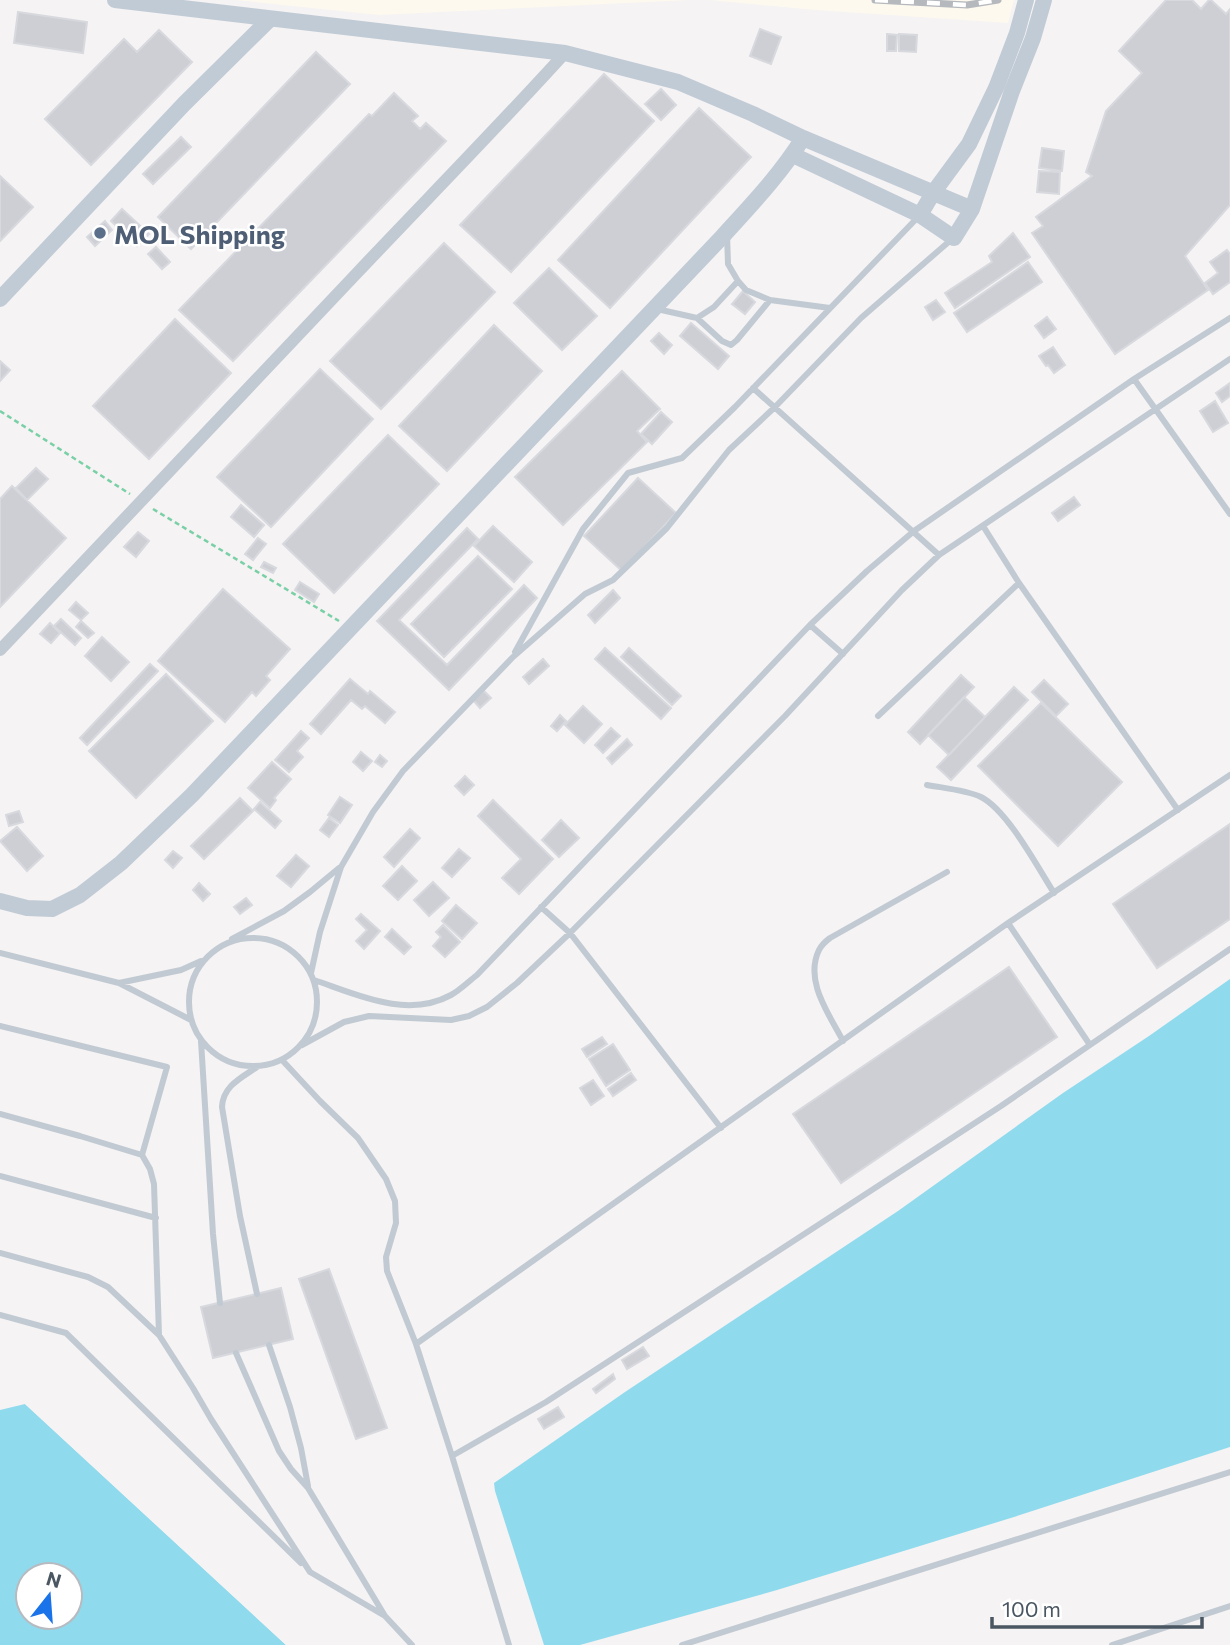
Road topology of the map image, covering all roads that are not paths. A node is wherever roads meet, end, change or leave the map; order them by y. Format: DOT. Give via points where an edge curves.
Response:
graph roads {
  1 [pos="115,0"];
  2 [pos="1026,0"];
  3 [pos="1044,0"];
  4 [pos="270,19"];
  5 [pos="1025,36"];
  6 [pos="565,53"];
  7 [pos="803,138"];
  8 [pos="793,155"];
  9 [pos="933,193"];
  10 [pos="972,209"];
  11 [pos="920,215"];
  12 [pos="727,231"];
  13 [pos="954,238"];
  14 [pos="737,281"];
  15 [pos="0,299"];
  16 [pos="770,300"];
  17 [pos="654,308"];
  18 [pos="831,308"];
  19 [pos="696,318"];
  20 [pos="1230,318"];
  21 [pos="1230,359"];
  22 [pos="1134,379"];
  23 [pos="753,388"];
  24 [pos="775,407"];
  25 [pos="1156,410"];
  26 [pos="1230,514"];
  27 [pos="983,526"];
  28 [pos="914,531"];
  29 [pos="939,555"];
  30 [pos="1019,583"];
  31 [pos="810,625"];
  32 [pos="0,650"];
  33 [pos="843,654"];
  34 [pos="513,657"];
  35 [pos="878,716"];
  36 [pos="1230,775"];
  37 [pos="927,785"];
  38 [pos="1178,810"];
  39 [pos="341,867"];
  40 [pos="947,872"];
  41 [pos="1054,892"];
  42 [pos="0,901"];
  43 [pos="541,907"];
  44 [pos="1009,923"];
  45 [pos="570,933"];
  46 [pos="224,944"];
  47 [pos="1230,949"];
  48 [pos="0,953"];
  49 [pos="203,961"];
  50 [pos="311,973"];
  51 [pos="314,980"];
  52 [pos="119,983"];
  53 [pos="191,1020"];
  54 [pos="0,1026"];
  55 [pos="201,1041"];
  56 [pos="843,1041"];
  57 [pos="302,1045"];
  58 [pos="1090,1045"];
  59 [pos="282,1060"];
  60 [pos="258,1066"];
  61 [pos="0,1114"];
  62 [pos="721,1128"];
  63 [pos="142,1155"];
  64 [pos="0,1176"];
  65 [pos="156,1218"];
  66 [pos="0,1253"];
  67 [pos="257,1294"];
  68 [pos="220,1303"];
  69 [pos="0,1315"];
  70 [pos="159,1335"];
  71 [pos="416,1344"];
  72 [pos="269,1345"];
  73 [pos="236,1353"];
  74 [pos="452,1456"];
  75 [pos="1230,1472"];
  76 [pos="308,1488"];
  77 [pos="310,1572"];
  78 [pos="1230,1606"];
  79 [pos="385,1616"];
  80 [pos="412,1645"];
  81 [pos="509,1645"];
  82 [pos="682,1645"];
  83 [pos="1112,1645"];
  1 -- 4 [label="main road"];
  2 -- 5 [label="main road"];
  3 -- 5 [label="main road"];
  4 -- 6 [label="main road"];
  4 -- 15 [label="main road"];
  5 -- 9 [label="main road" via="968,144"];
  5 -- 10 [label="main road" via="1012,91"];
  6 -- 7 [label="main road" via="678,82"];
  6 -- 32 [label="street"];
  7 -- 8 [label="main road"];
  7 -- 9 [label="main road"];
  8 -- 11 [label="main road"];
  8 -- 12 [label="main road"];
  9 -- 10 [label="main road"];
  9 -- 11 [label="main road"];
  10 -- 13 [label="main road"];
  11 -- 13 [label="main road"];
  11 -- 18 [label="lane"];
  12 -- 14 [label="lane" via="728,264"];
  12 -- 17 [label="main road"];
  13 -- 24 [label="lane" via="861,318"];
  14 -- 16 [label="lane"];
  14 -- 19 [label="lane" via="715,307"];
  16 -- 18 [label="lane"];
  16 -- 19 [label="lane" via="731,345"];
  17 -- 19 [label="lane"];
  17 -- 42 [label="main road" via="192,795 121,863 93,887 52,909"];
  18 -- 23 [label="lane"];
  20 -- 22 [label="lane"];
  21 -- 25 [label="lane"];
  22 -- 25 [label="lane"];
  22 -- 28 [label="lane"];
  23 -- 24 [label="lane"];
  23 -- 34 [label="lane" via="682,458 628,473 583,529"];
  24 -- 28 [label="lane"];
  24 -- 34 [label="lane" via="729,450 667,528 613,580 584,594"];
  25 -- 26 [label="lane"];
  25 -- 27 [label="lane"];
  27 -- 29 [label="lane"];
  27 -- 30 [label="lane"];
  28 -- 29 [label="lane"];
  28 -- 31 [label="lane"];
  29 -- 33 [label="lane"];
  30 -- 35 [label="lane"];
  30 -- 38 [label="lane"];
  31 -- 33 [label="lane"];
  31 -- 43 [label="lane"];
  33 -- 45 [label="lane"];
  34 -- 39 [label="lane" via="403,771"];
  36 -- 38 [label="lane"];
  37 -- 41 [label="lane" via="978,796 992,804"];
  38 -- 41 [label="lane"];
  39 -- 46 [label="lane" via="284,911"];
  39 -- 50 [label="lane"];
  40 -- 56 [label="lane" via="830,938 819,949 816,986"];
  41 -- 44 [label="lane"];
  43 -- 45 [label="lane"];
  43 -- 51 [label="lane" via="477,975 437,1001 388,1004"];
  44 -- 56 [label="lane"];
  44 -- 58 [label="lane"];
  45 -- 57 [label="lane" via="488,1007 469,1016 451,1020 369,1016 344,1022"];
  45 -- 62 [label="lane"];
  46 -- 49 [label="lane"];
  46 -- 50 [label="lane" via="244,938 274,941 299,957"];
  47 -- 58 [label="lane"];
  48 -- 52 [label="lane"];
  49 -- 52 [label="lane"];
  49 -- 53 [label="lane" via="189,996"];
  50 -- 51 [label="lane"];
  51 -- 57 [label="lane" via="317,1014"];
  52 -- 53 [label="lane"];
  53 -- 55 [label="lane"];
  54 -- 63 [label="lane" via="167,1067"];
  55 -- 60 [label="lane" via="222,1059"];
  55 -- 68 [label="lane"];
  56 -- 62 [label="lane"];
  57 -- 59 [label="lane"];
  58 -- 74 [label="lane" via="546,1402"];
  59 -- 60 [label="lane"];
  59 -- 71 [label="lane" via="358,1138 387,1179 396,1223 386,1257 387,1271"];
  60 -- 67 [label="lane" via="232,1084 222,1098"];
  61 -- 63 [label="lane"];
  62 -- 71 [label="lane"];
  63 -- 65 [label="lane" via="154,1184"];
  64 -- 65 [label="lane"];
  65 -- 70 [label="lane"];
  66 -- 70 [label="lane" via="88,1277 108,1287"];
  69 -- 77 [label="lane" via="66,1333"];
  70 -- 77 [label="lane"];
  71 -- 74 [label="lane"];
  72 -- 76 [label="lane" via="290,1407"];
  73 -- 76 [label="lane" via="279,1451"];
  74 -- 81 [label="lane"];
  75 -- 82 [label="lane"];
  76 -- 79 [label="lane"];
  77 -- 79 [label="lane"];
  78 -- 83 [label="lane"];
  79 -- 80 [label="lane"];
}
